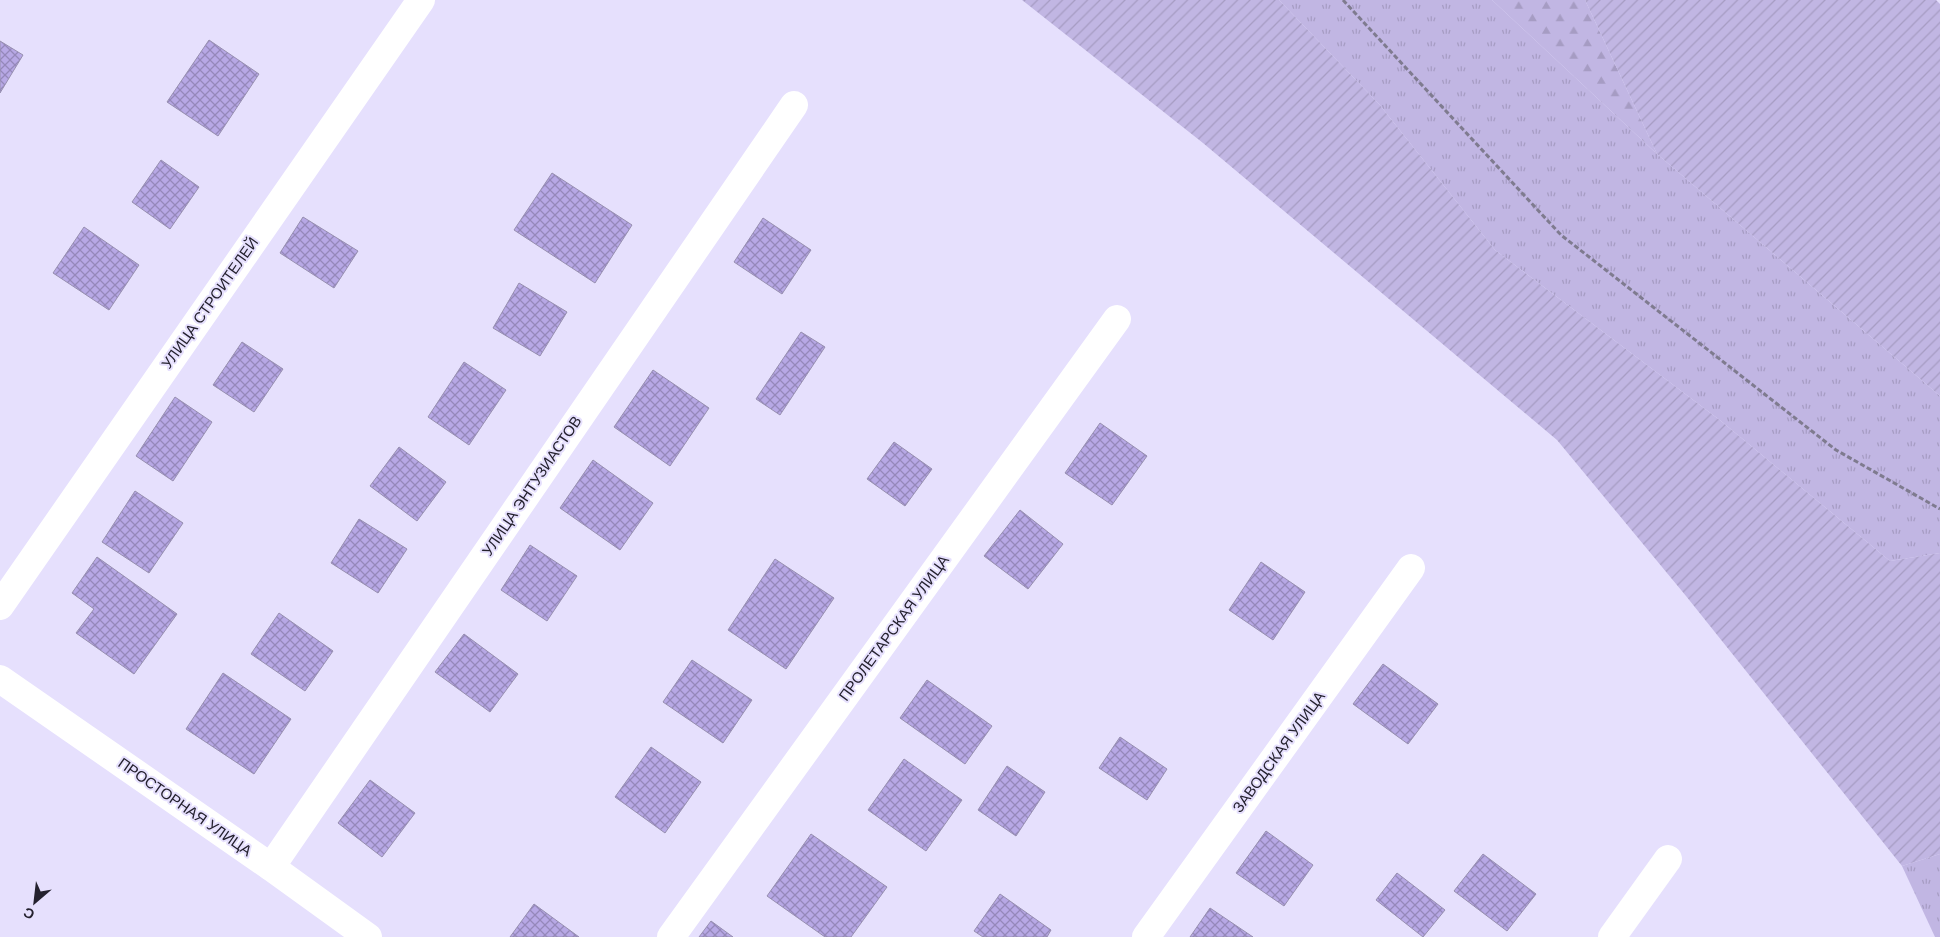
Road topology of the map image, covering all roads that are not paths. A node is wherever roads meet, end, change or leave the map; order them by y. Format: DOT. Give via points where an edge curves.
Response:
graph roads {
  1 [pos="421,0"];
  2 [pos="794,105"];
  3 [pos="1117,319"];
  4 [pos="1411,568"];
  5 [pos="0,606"];
  6 [pos="0,679"];
  7 [pos="1668,859"];
  8 [pos="271,867"];
  9 [pos="368,937"];
  10 [pos="671,937"];
  11 [pos="1146,937"];
  12 [pos="1612,937"];
  1 -- 5 [label="street, УЛИЦА СТРОИТЕЛЕЙ"];
  2 -- 8 [label="street, УЛИЦА ЭНТУЗИАСТОВ"];
  3 -- 10 [label="street, ПРОЛЕТАРСКАЯ УЛИЦА"];
  4 -- 11 [label="street, ЗАВОДСКАЯ УЛИЦА"];
  6 -- 8 [label="street, ПРОСТОРНАЯ УЛИЦА"];
  7 -- 12 [label="street"];
  8 -- 9 [label="street, ПРОСТОРНАЯ УЛИЦА"];
}
